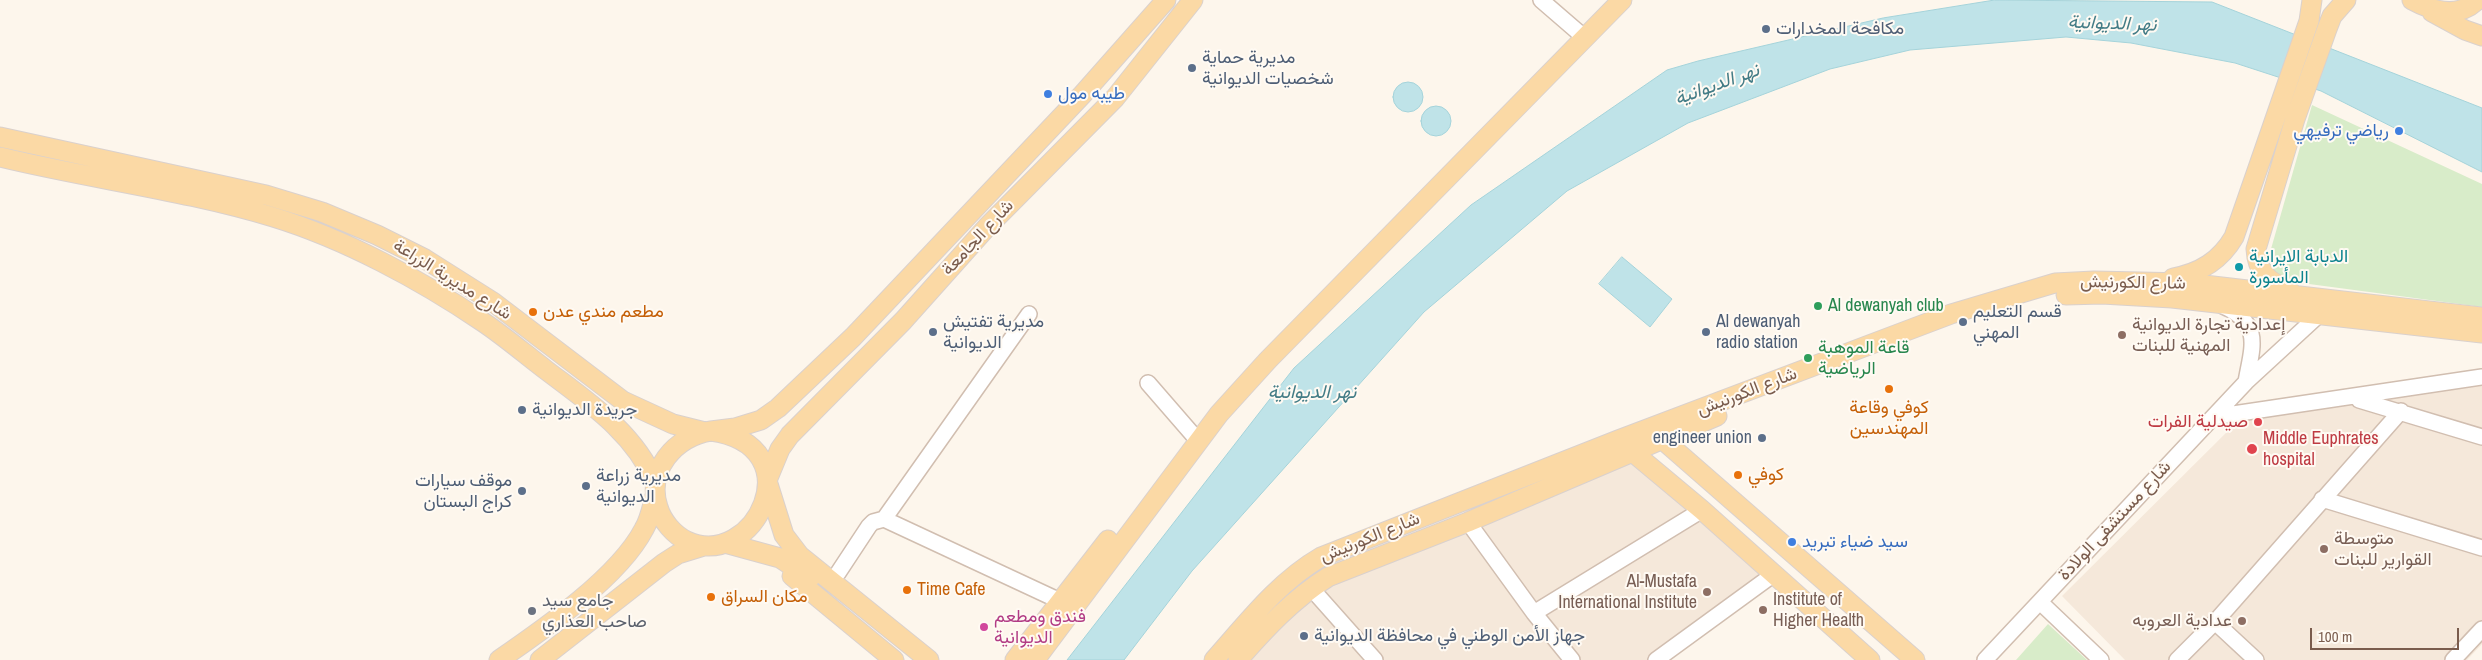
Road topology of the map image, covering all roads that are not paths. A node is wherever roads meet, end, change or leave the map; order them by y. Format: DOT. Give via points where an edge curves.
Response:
graph roads {
  1 [pos="1166,0"];
  2 [pos="1193,0"];
  3 [pos="1541,0"];
  4 [pos="2312,0"];
  5 [pos="2346,0"];
  6 [pos="2477,0"];
  7 [pos="1621,2"];
  8 [pos="2417,3"];
  9 [pos="2482,36"];
  10 [pos="1585,38"];
  11 [pos="1127,46"];
  12 [pos="1145,63"];
  13 [pos="0,136"];
  14 [pos="73,152"];
  15 [pos="0,157"];
  16 [pos="68,172"];
  17 [pos="2156,281"];
  18 [pos="2307,296"];
  19 [pos="2217,303"];
  20 [pos="2321,313"];
  21 [pos="1029,314"];
  22 [pos="2415,316"];
  23 [pos="2482,318"];
  24 [pos="2482,334"];
  25 [pos="2482,377"];
  26 [pos="2246,382"];
  27 [pos="1148,383"];
  28 [pos="2353,398"];
  29 [pos="2400,411"];
  30 [pos="1219,414"];
  31 [pos="2213,417"];
  32 [pos="708,432"];
  33 [pos="1656,433"];
  34 [pos="1194,436"];
  35 [pos="2482,437"];
  36 [pos="1625,446"];
  37 [pos="768,481"];
  38 [pos="1497,487"];
  39 [pos="655,489"];
  40 [pos="2322,499"];
  41 [pos="1506,506"];
  42 [pos="1702,510"];
  43 [pos="884,519"];
  44 [pos="1468,522"];
  45 [pos="724,543"];
  46 [pos="704,546"];
  47 [pos="2482,548"];
  48 [pos="759,552"];
  49 [pos="1321,557"];
  50 [pos="1774,574"];
  51 [pos="1328,577"];
  52 [pos="1826,582"];
  53 [pos="834,583"];
  54 [pos="1311,588"];
  55 [pos="1060,601"];
  56 [pos="2040,602"];
  57 [pos="1263,604"];
  58 [pos="1808,605"];
  59 [pos="1534,613"];
  60 [pos="1274,620"];
  61 [pos="2215,622"];
  62 [pos="2482,629"];
  63 [pos="499,660"];
  64 [pos="540,660"];
  65 [pos="894,660"];
  66 [pos="915,660"];
  67 [pos="929,660"];
  68 [pos="944,660"];
  69 [pos="1015,660"];
  70 [pos="1035,660"];
  71 [pos="1214,660"];
  72 [pos="1238,660"];
  73 [pos="1375,660"];
  74 [pos="1572,660"];
  75 [pos="1656,660"];
  76 [pos="1870,660"];
  77 [pos="1915,660"];
  78 [pos="1985,660"];
  79 [pos="2101,660"];
  80 [pos="2177,660"];
  81 [pos="2256,660"];
  82 [pos="2453,660"];
  1 -- 11 [label="main road, شارع الجامعة"];
  2 -- 12 [label="main road, شارع الجامعة"];
  3 -- 10 [label="street"];
  4 -- 17 [label="main road" via="2309,21 2228,247 2212,264 2202,269"];
  5 -- 18 [label="main road" via="2332,16 2327,29 2258,238 2260,270 2271,282"];
  6 -- 8 [label="main road" via="2460,12"];
  7 -- 10 [label="main road"];
  8 -- 9 [label="main road" via="2448,22"];
  10 -- 30 [label="main road" via="1268,360"];
  11 -- 12 [label="main road"];
  11 -- 32 [label="main road, شارع الجامعة" via="852,337 778,408 745,426"];
  12 -- 37 [label="main road, شارع الجامعة" via="1115,98 987,227 903,321 796,428 780,449"];
  13 -- 14 [label="main road, شارع مديرية الزراعة"];
  14 -- 16 [label="main road"];
  14 -- 32 [label="main road, شارع مديرية الزراعة" via="266,195 322,212 377,235 493,302 623,401 673,424"];
  15 -- 16 [label="main road, شارع مديرية الزراعة"];
  16 -- 39 [label="main road, شارع مديرية الزراعة" via="228,204 275,217 363,253 482,322 564,383 631,441 649,467"];
  17 -- 18 [label="main road, شارع الكورنيش"];
  17 -- 33 [label="main road, شارع الكورنيش" via="2055,283 2027,290 1951,314"];
  18 -- 22 [label="main road, شارع الكورنيش"];
  19 -- 20 [label="main road, شارع الكورنيش"];
  19 -- 26 [label="street" via="2235,312 2249,326 2252,348"];
  19 -- 33 [label="main road, شارع الكورنيش" via="2102,294 2055,296 1972,321"];
  20 -- 22 [label="main road, شارع الكورنيش"];
  20 -- 26 [label="street, شارع مستشفى الولادة"];
  21 -- 43 [label="street"];
  22 -- 23 [label="main road, شارع الكورنيش"];
  22 -- 24 [label="main road, شارع الكورنيش"];
  25 -- 28 [label="street"];
  26 -- 31 [label="street, شارع مستشفى الولادة"];
  27 -- 34 [label="street"];
  28 -- 29 [label="street"];
  28 -- 31 [label="street"];
  29 -- 35 [label="street"];
  29 -- 40 [label="street"];
  30 -- 34 [label="main road"];
  30 -- 70 [label="main road"];
  31 -- 56 [label="street, شارع مستشفى الولادة"];
  32 -- 37 [label="main road" via="732,435 748,443 759,455"];
  32 -- 39 [label="main road" via="690,437 667,455"];
  33 -- 36 [label="main road, شارع الكورنيش"];
  33 -- 52 [label="main road"];
  34 -- 55 [label="main road" via="1173,456"];
  36 -- 38 [label="main road, شارع الكورنيش"];
  36 -- 41 [label="main road, شارع الكورنيش"];
  36 -- 42 [label="main road"];
  37 -- 45 [label="main road" via="762,507 754,523"];
  37 -- 53 [label="main road" via="784,535 800,556"];
  38 -- 41 [label="main road"];
  38 -- 49 [label="main road, شارع الكورنيش"];
  39 -- 46 [label="main road" via="659,510 675,533 682,539"];
  39 -- 63 [label="main road" via="645,528 606,578"];
  40 -- 47 [label="street"];
  40 -- 61 [label="street"];
  41 -- 44 [label="main road, شارع الكورنيش"];
  42 -- 50 [label="main road"];
  42 -- 59 [label="street"];
  43 -- 53 [label="street" via="869,526"];
  43 -- 55 [label="street"];
  44 -- 51 [label="main road, شارع الكورنيش"];
  44 -- 59 [label="street"];
  45 -- 46 [label="main road"];
  45 -- 48 [label="main road"];
  46 -- 64 [label="main road" via="678,554 664,563"];
  48 -- 53 [label="main road"];
  48 -- 65 [label="main road"];
  49 -- 51 [label="main road"];
  49 -- 57 [label="main road, شارع الكورنيش"];
  50 -- 58 [label="main road"];
  50 -- 75 [label="street"];
  51 -- 54 [label="main road, شارع الكورنيش"];
  52 -- 58 [label="main road"];
  52 -- 77 [label="main road"];
  53 -- 66 [label="main road"];
  53 -- 67 [label="main road"];
  53 -- 68 [label="main road"];
  54 -- 60 [label="main road, شارع الكورنيش"];
  54 -- 73 [label="street"];
  55 -- 69 [label="main road"];
  56 -- 78 [label="street, شارع مستشفى الولادة"];
  56 -- 79 [label="street"];
  57 -- 60 [label="main road"];
  57 -- 71 [label="main road, شارع الكورنيش"];
  58 -- 76 [label="main road"];
  59 -- 74 [label="street"];
  60 -- 72 [label="main road, شارع الكورنيش"];
  61 -- 80 [label="street"];
  61 -- 81 [label="street"];
  62 -- 82 [label="street"];
}
